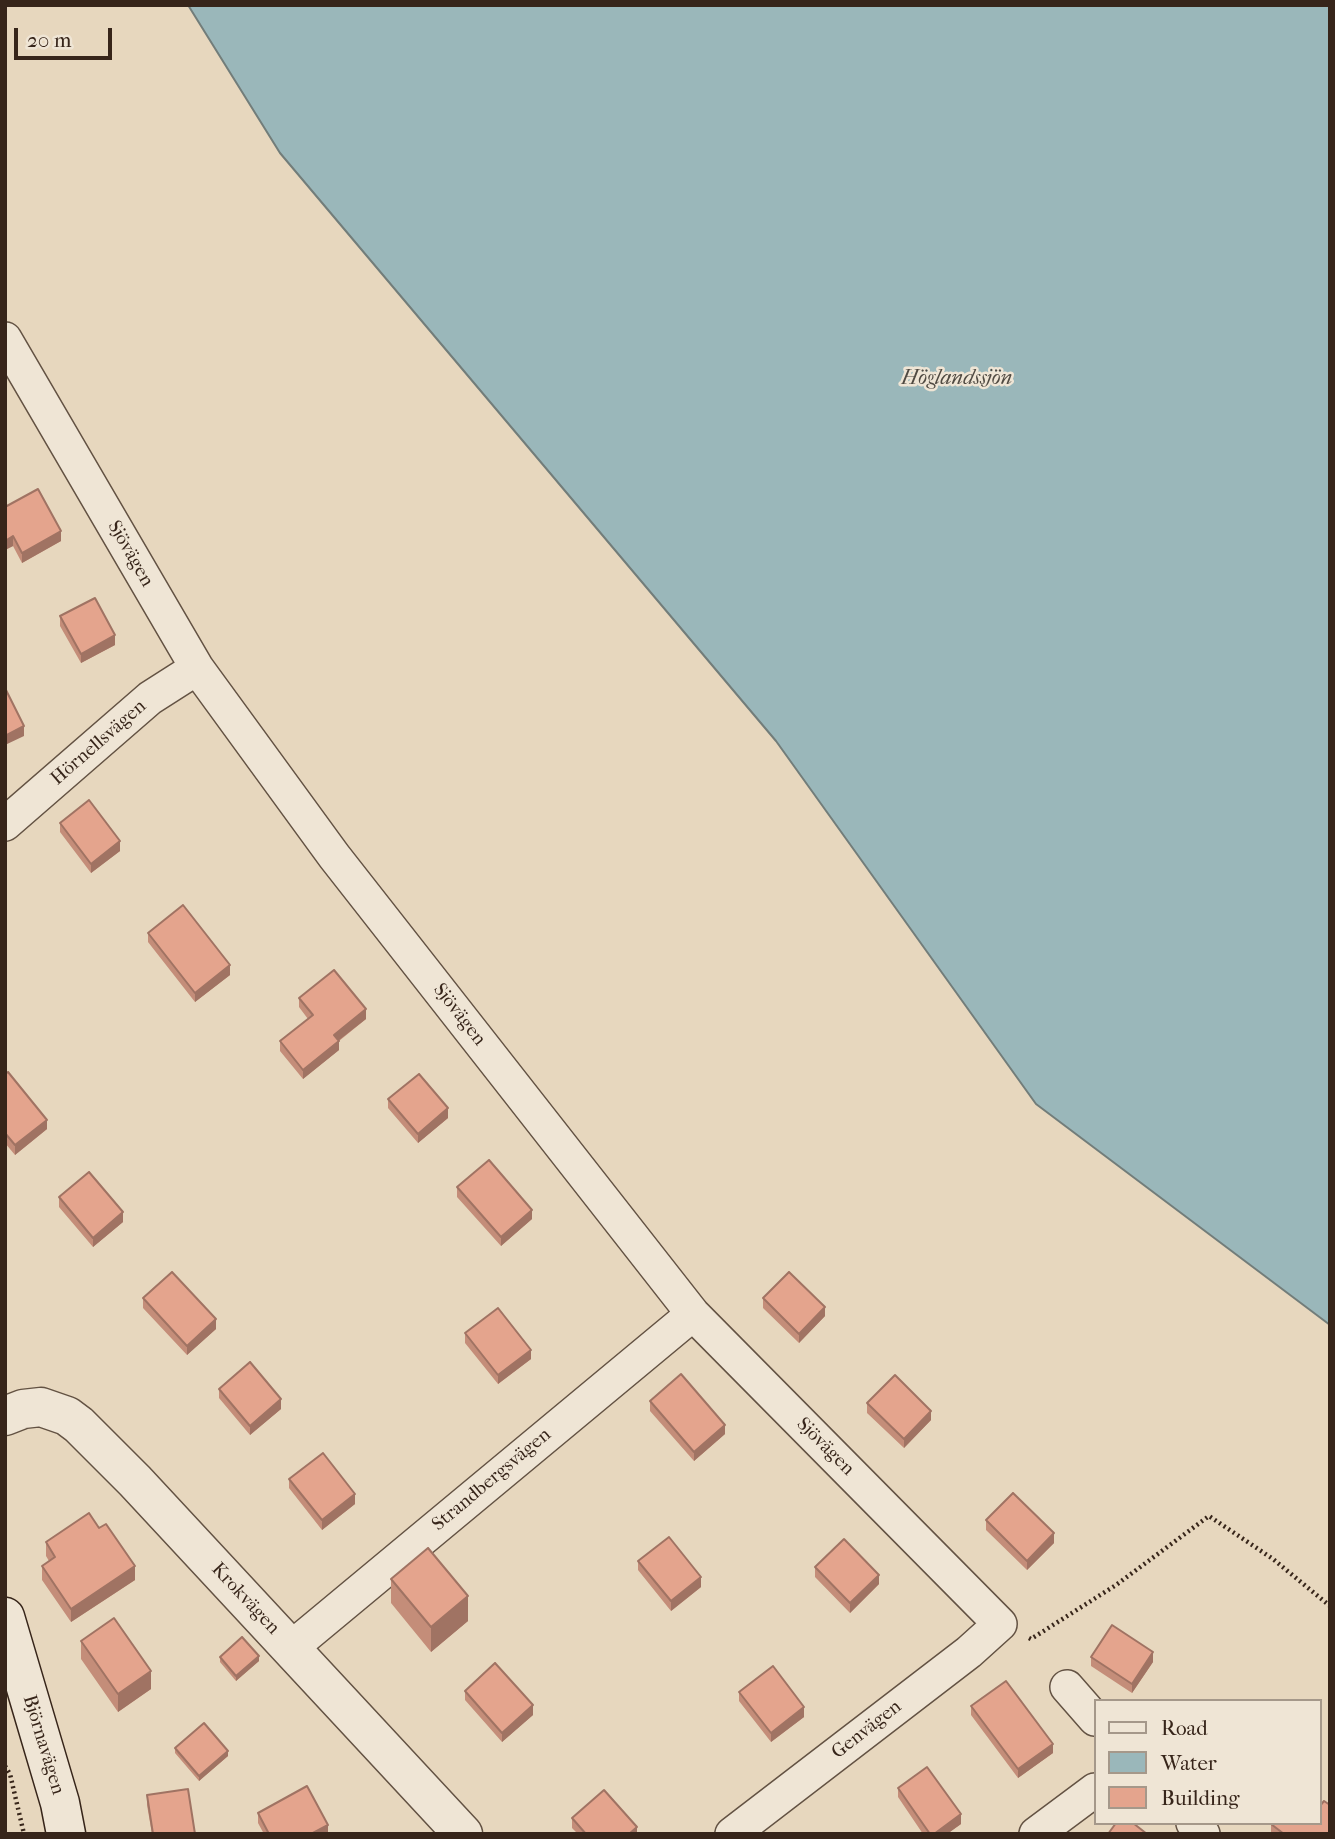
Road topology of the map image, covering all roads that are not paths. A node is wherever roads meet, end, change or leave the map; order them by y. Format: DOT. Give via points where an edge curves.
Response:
graph roads {
  1 [pos="5,339"];
  2 [pos="197,668"];
  3 [pos="5,824"];
  4 [pos="693,1314"];
  5 [pos="5,1416"];
  6 [pos="1000,1624"];
  7 [pos="9,1642"];
  8 [pos="291,1648"];
  9 [pos="1067,1687"];
  10 [pos="1094,1718"];
  11 [pos="1094,1791"];
  12 [pos="66,1834"];
  13 [pos="463,1834"];
  14 [pos="732,1834"];
  15 [pos="1036,1834"];
  1 -- 2 [label="street, Sjövägen"];
  2 -- 3 [label="street, Hörnellsvägen" via="150,698"];
  2 -- 4 [label="street, Sjövägen" via="334,856"];
  4 -- 6 [label="street, Sjövägen"];
  4 -- 8 [label="street, Strandbergsvägen"];
  5 -- 8 [label="street, Krokvägen" via="41,1407 79,1424"];
  6 -- 14 [label="street, Genvägen"];
  7 -- 12 [label="street, Björnavägen"];
  8 -- 13 [label="street, Krokvägen"];
  9 -- 10 [label="street"];
  11 -- 15 [label="street"];
}
